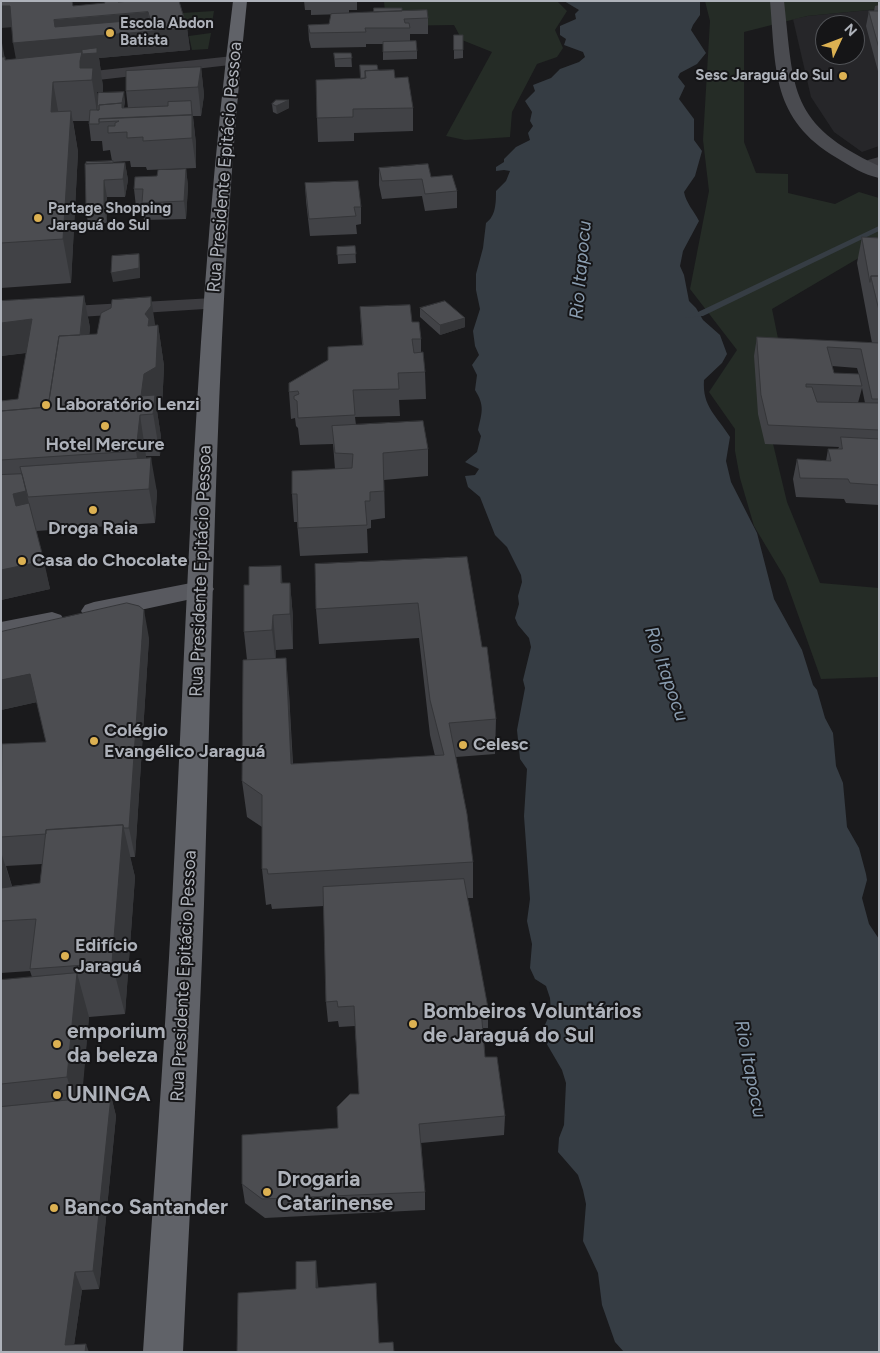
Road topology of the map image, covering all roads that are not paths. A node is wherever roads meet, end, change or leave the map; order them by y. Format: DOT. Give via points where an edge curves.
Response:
graph roads {
  1 [pos="240,1"];
  2 [pos="778,1"];
  3 [pos="233,61"];
  4 [pos="1,86"];
  5 [pos="877,165"];
  6 [pos="213,304"];
  7 [pos="1,316"];
  8 [pos="200,589"];
  9 [pos="1,632"];
  10 [pos="163,1352"];
  1 -- 3 [label="highway, Rua Presidente Epitácio Pessoa"];
  2 -- 5 [label="main road" via="789,96 797,113 834,149"];
  3 -- 4 [label="street"];
  3 -- 6 [label="highway, Rua Presidente Epitácio Pessoa"];
  6 -- 7 [label="street"];
  6 -- 8 [label="highway, Rua Presidente Epitácio Pessoa"];
  8 -- 9 [label="main road"];
  8 -- 10 [label="highway, Rua Presidente Epitácio Pessoa" via="188,905"];
}
